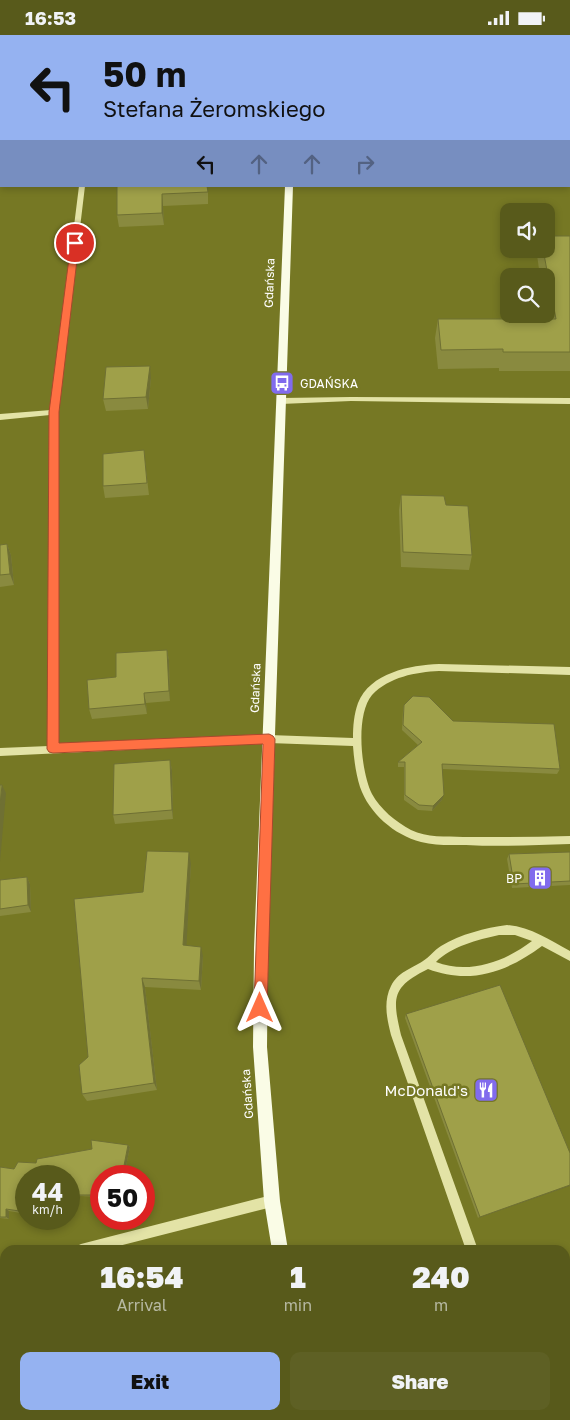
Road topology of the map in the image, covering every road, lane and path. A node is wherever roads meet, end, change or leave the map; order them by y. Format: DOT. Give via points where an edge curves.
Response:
graph roads {
  1 [pos="82,187"];
  2 [pos="289,187"];
  3 [pos="281,401"];
  4 [pos="570,401"];
  5 [pos="54,412"];
  6 [pos="0,417"];
  7 [pos="570,671"];
  8 [pos="269,739"];
  9 [pos="358,742"];
  10 [pos="53,749"];
  11 [pos="0,752"];
  12 [pos="570,840"];
  13 [pos="540,941"];
  14 [pos="570,955"];
  15 [pos="428,964"];
  16 [pos="272,1201"];
  17 [pos="100,1245"];
  18 [pos="279,1245"];
  19 [pos="470,1245"];
  1 -- 5 [label="street"];
  2 -- 3 [label="main road, Gdańska"];
  3 -- 4 [label="street"];
  3 -- 8 [label="main road, Gdańska"];
  5 -- 6 [label="street"];
  5 -- 10 [label="street"];
  7 -- 9 [label="street" via="432,668 404,672 391,677 367,695 361,709"];
  8 -- 9 [label="street"];
  8 -- 10 [label="street"];
  8 -- 16 [label="main road, Gdańska" via="260,1047"];
  9 -- 12 [label="street" via="362,779 369,797 381,813 415,836 481,842"];
  10 -- 11 [label="street"];
  13 -- 14 [label="street"];
  13 -- 15 [label="street" via="527,952 504,963 472,972 455,973"];
  13 -- 15 [label="street" via="523,932 506,930 478,936 439,953"];
  15 -- 19 [label="street" via="399,982 392,996 391,1016"];
  16 -- 17 [label="street"];
  16 -- 18 [label="main road, Gdańska"];
}
